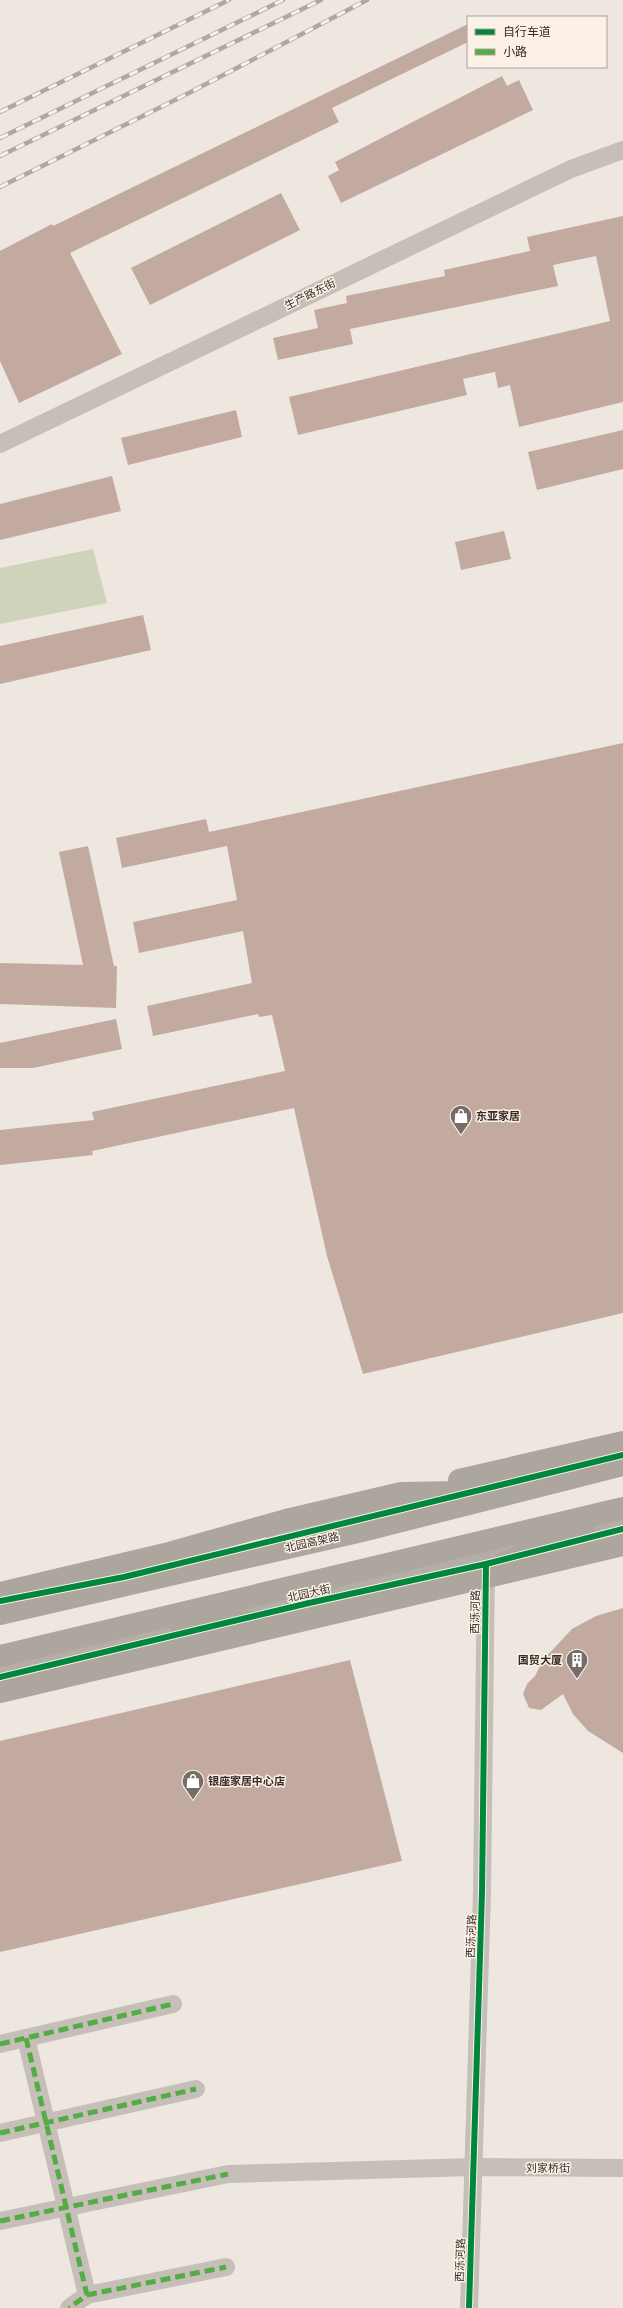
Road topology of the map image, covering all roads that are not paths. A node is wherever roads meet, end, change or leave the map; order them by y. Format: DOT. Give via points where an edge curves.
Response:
graph roads {
  1 [pos="623,150"];
  2 [pos="0,444"];
  3 [pos="623,1442"];
  4 [pos="623,1455"];
  5 [pos="614,1467"];
  6 [pos="401,1493"];
  7 [pos="623,1509"];
  8 [pos="286,1520"];
  9 [pos="623,1529"];
  10 [pos="623,1545"];
  11 [pos="486,1564"];
  12 [pos="147,1580"];
  13 [pos="456,1585"];
  14 [pos="0,1594"];
  15 [pos="0,1601"];
  16 [pos="0,1614"];
  17 [pos="140,1622"];
  18 [pos="302,1622"];
  19 [pos="0,1656"];
  20 [pos="0,1677"];
  21 [pos="0,1692"];
  22 [pos="174,2004"];
  23 [pos="26,2038"];
  24 [pos="0,2044"];
  25 [pos="196,2089"];
  26 [pos="46,2123"];
  27 [pos="0,2133"];
  28 [pos="473,2167"];
  29 [pos="623,2168"];
  30 [pos="65,2208"];
  31 [pos="0,2221"];
  32 [pos="226,2267"];
  33 [pos="86,2295"];
  34 [pos="69,2308"];
  35 [pos="469,2308"];
  1 -- 2 [label="street, 生产路东街" via="571,169"];
  3 -- 6 [label="highway"];
  4 -- 15 [label="main road" via="124,1577"];
  5 -- 6 [label="highway" via="462,1492"];
  5 -- 12 [label="highway, 北园高架路" via="362,1531"];
  6 -- 8 [label="highway"];
  7 -- 13 [label="highway"];
  7 -- 17 [label="highway"];
  8 -- 12 [label="highway"];
  8 -- 14 [label="highway" via="165,1554"];
  9 -- 11 [label="main road, 北园大街"];
  10 -- 13 [label="highway"];
  11 -- 20 [label="main road, 北园大街" via="309,1603"];
  11 -- 28 [label="street, 西泺河路" via="482,1892"];
  12 -- 16 [label="highway, 北园高架路"];
  13 -- 18 [label="highway"];
  17 -- 18 [label="highway"];
  17 -- 19 [label="highway"];
  18 -- 21 [label="highway"];
  22 -- 23 [label="street"];
  23 -- 24 [label="street"];
  23 -- 26 [label="street"];
  25 -- 26 [label="street"];
  26 -- 27 [label="street"];
  26 -- 30 [label="street"];
  28 -- 29 [label="street, 刘家桥街"];
  28 -- 30 [label="street, 刘家桥街" via="228,2174"];
  28 -- 35 [label="street, 西泺河路"];
  30 -- 31 [label="street, 刘家桥街"];
  30 -- 33 [label="street"];
  32 -- 33 [label="street"];
  33 -- 34 [label="street"];
}
